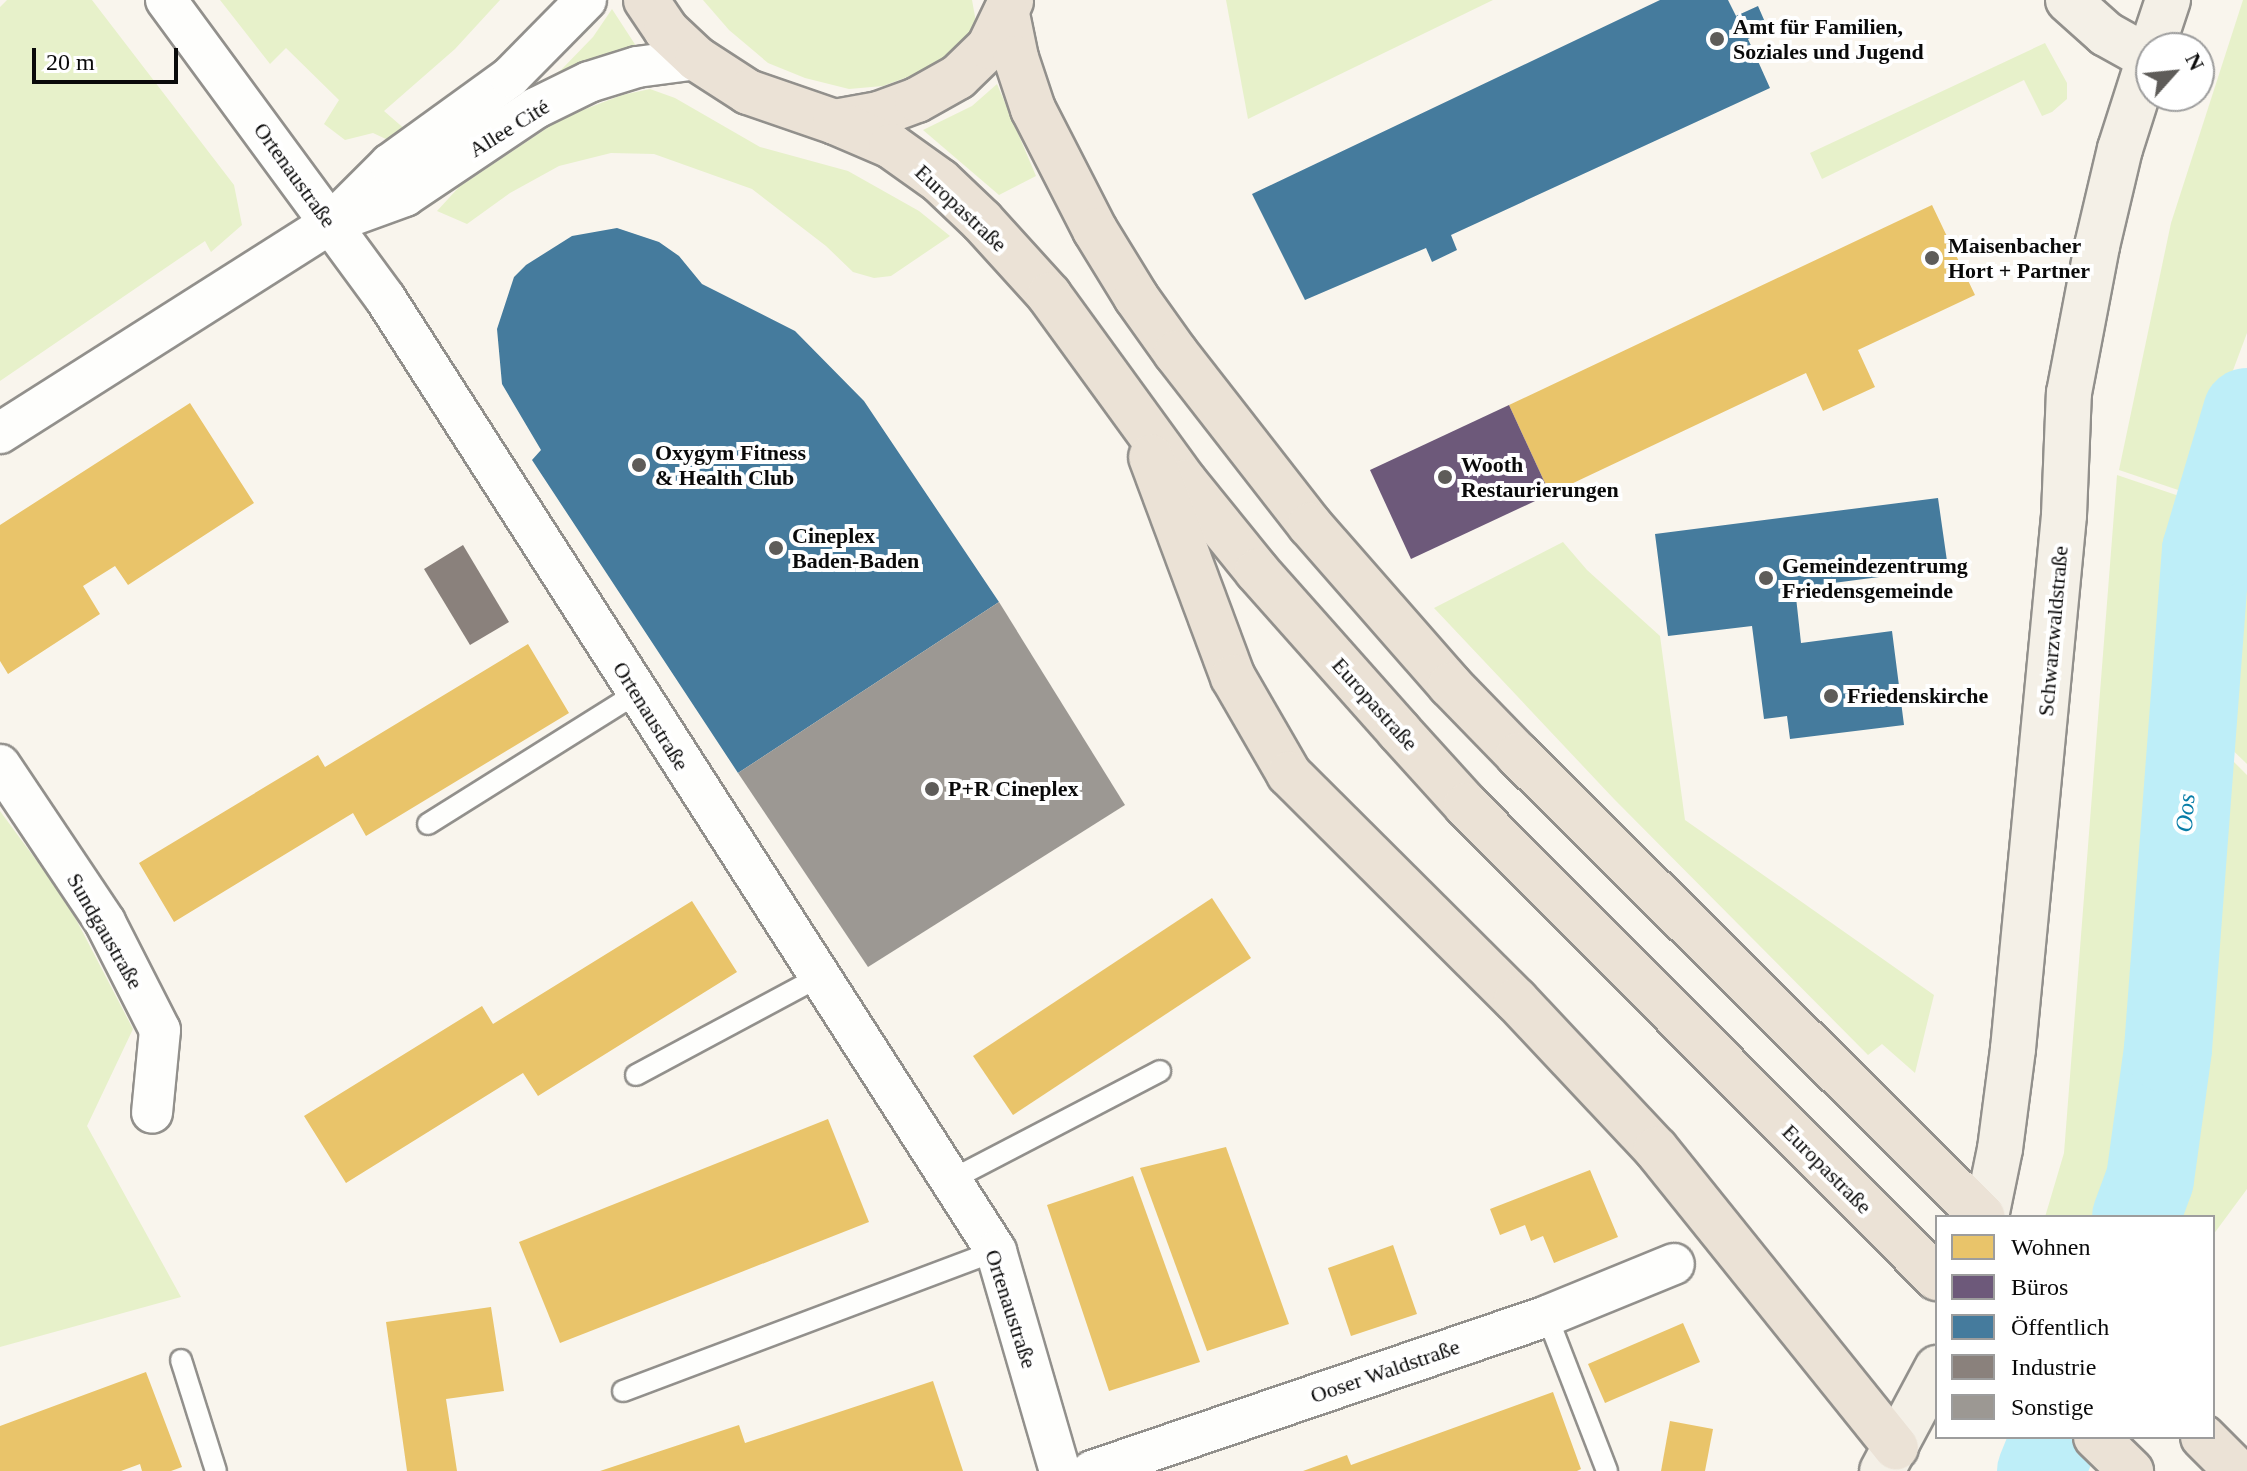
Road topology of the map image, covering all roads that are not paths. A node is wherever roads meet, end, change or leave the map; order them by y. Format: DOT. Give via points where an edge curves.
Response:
graph roads {
  1 [pos="166,0"];
  2 [pos="586,0"];
  3 [pos="646,0"];
  4 [pos="2068,0"];
  5 [pos="2167,1"];
  6 [pos="1009,7"];
  7 [pos="2157,32"];
  8 [pos="2135,46"];
  9 [pos="697,59"];
  10 [pos="2135,103"];
  11 [pos="835,122"];
  12 [pos="331,223"];
  13 [pos="1134,410"];
  14 [pos="0,433"];
  15 [pos="637,693"];
  16 [pos="0,765"];
  17 [pos="428,824"];
  18 [pos="819,977"];
  19 [pos="1160,1071"];
  20 [pos="636,1075"];
  21 [pos="152,1113"];
  22 [pos="949,1181"];
  23 [pos="1982,1215"];
  24 [pos="1984,1215"];
  25 [pos="996,1251"];
  26 [pos="1674,1264"];
  27 [pos="1935,1276"];
  28 [pos="1547,1316"];
  29 [pos="181,1360"];
  30 [pos="1935,1372"];
  31 [pos="623,1391"];
  32 [pos="2098,1439"];
  33 [pos="2205,1439"];
  34 [pos="1889,1459"];
  35 [pos="216,1471"];
  36 [pos="1060,1471"];
  37 [pos="1092,1471"];
  38 [pos="1607,1471"];
  39 [pos="2131,1471"];
  40 [pos="2237,1471"];
  1 -- 12 [label="street, Ortenaustraße"];
  2 -- 12 [label="street, Allee Cité" via="510,77 390,164"];
  3 -- 9 [label="main road, Europastraße" via="666,30"];
  4 -- 8 [label="street" via="2106,34"];
  5 -- 7 [label="street, Schwarzwaldstraße"];
  6 -- 11 [label="main road" via="989,47 958,77 879,114"];
  6 -- 23 [label="main road" via="1016,58 1033,109 1136,297 1310,525 1450,685"];
  9 -- 11 [label="main road, Europastraße" via="748,92"];
  9 -- 12 [label="street, Allee Cité" via="637,67 589,82 536,108 405,196"];
  10 -- 24 [label="street, Schwarzwaldstraße" via="2097,246 2069,393 2064,515 2014,1034 2000,1149"];
  11 -- 13 [label="main road, Europastraße" via="891,146 940,181 982,221 1049,295"];
  12 -- 14 [label="street, Allee Cité"];
  12 -- 15 [label="street, Ortenaustraße" via="385,298"];
  13 -- 27 [label="main road, Europastraße" via="1257,571 1466,805"];
  13 -- 34 [label="main road" via="1233,677 1289,774 1527,1011 1656,1149"];
  15 -- 17 [label="lane"];
  15 -- 18 [label="street, Ortenaustraße"];
  16 -- 21 [label="street, Sundgaustraße" via="105,922 160,1030"];
  18 -- 20 [label="lane"];
  18 -- 22 [label="street, Ortenaustraße"];
  19 -- 22 [label="lane"];
  22 -- 25 [label="street, Ortenaustraße"];
  25 -- 31 [label="lane"];
  25 -- 36 [label="street, Ortenaustraße"];
  26 -- 28 [label="street, Ooser Waldstraße"];
  28 -- 37 [label="street, Ooser Waldstraße"];
  28 -- 38 [label="lane"];
  29 -- 35 [label="lane"];
  30 -- 34 [label="street"];
  32 -- 39 [label="main road"];
  33 -- 40 [label="main road"];
}
